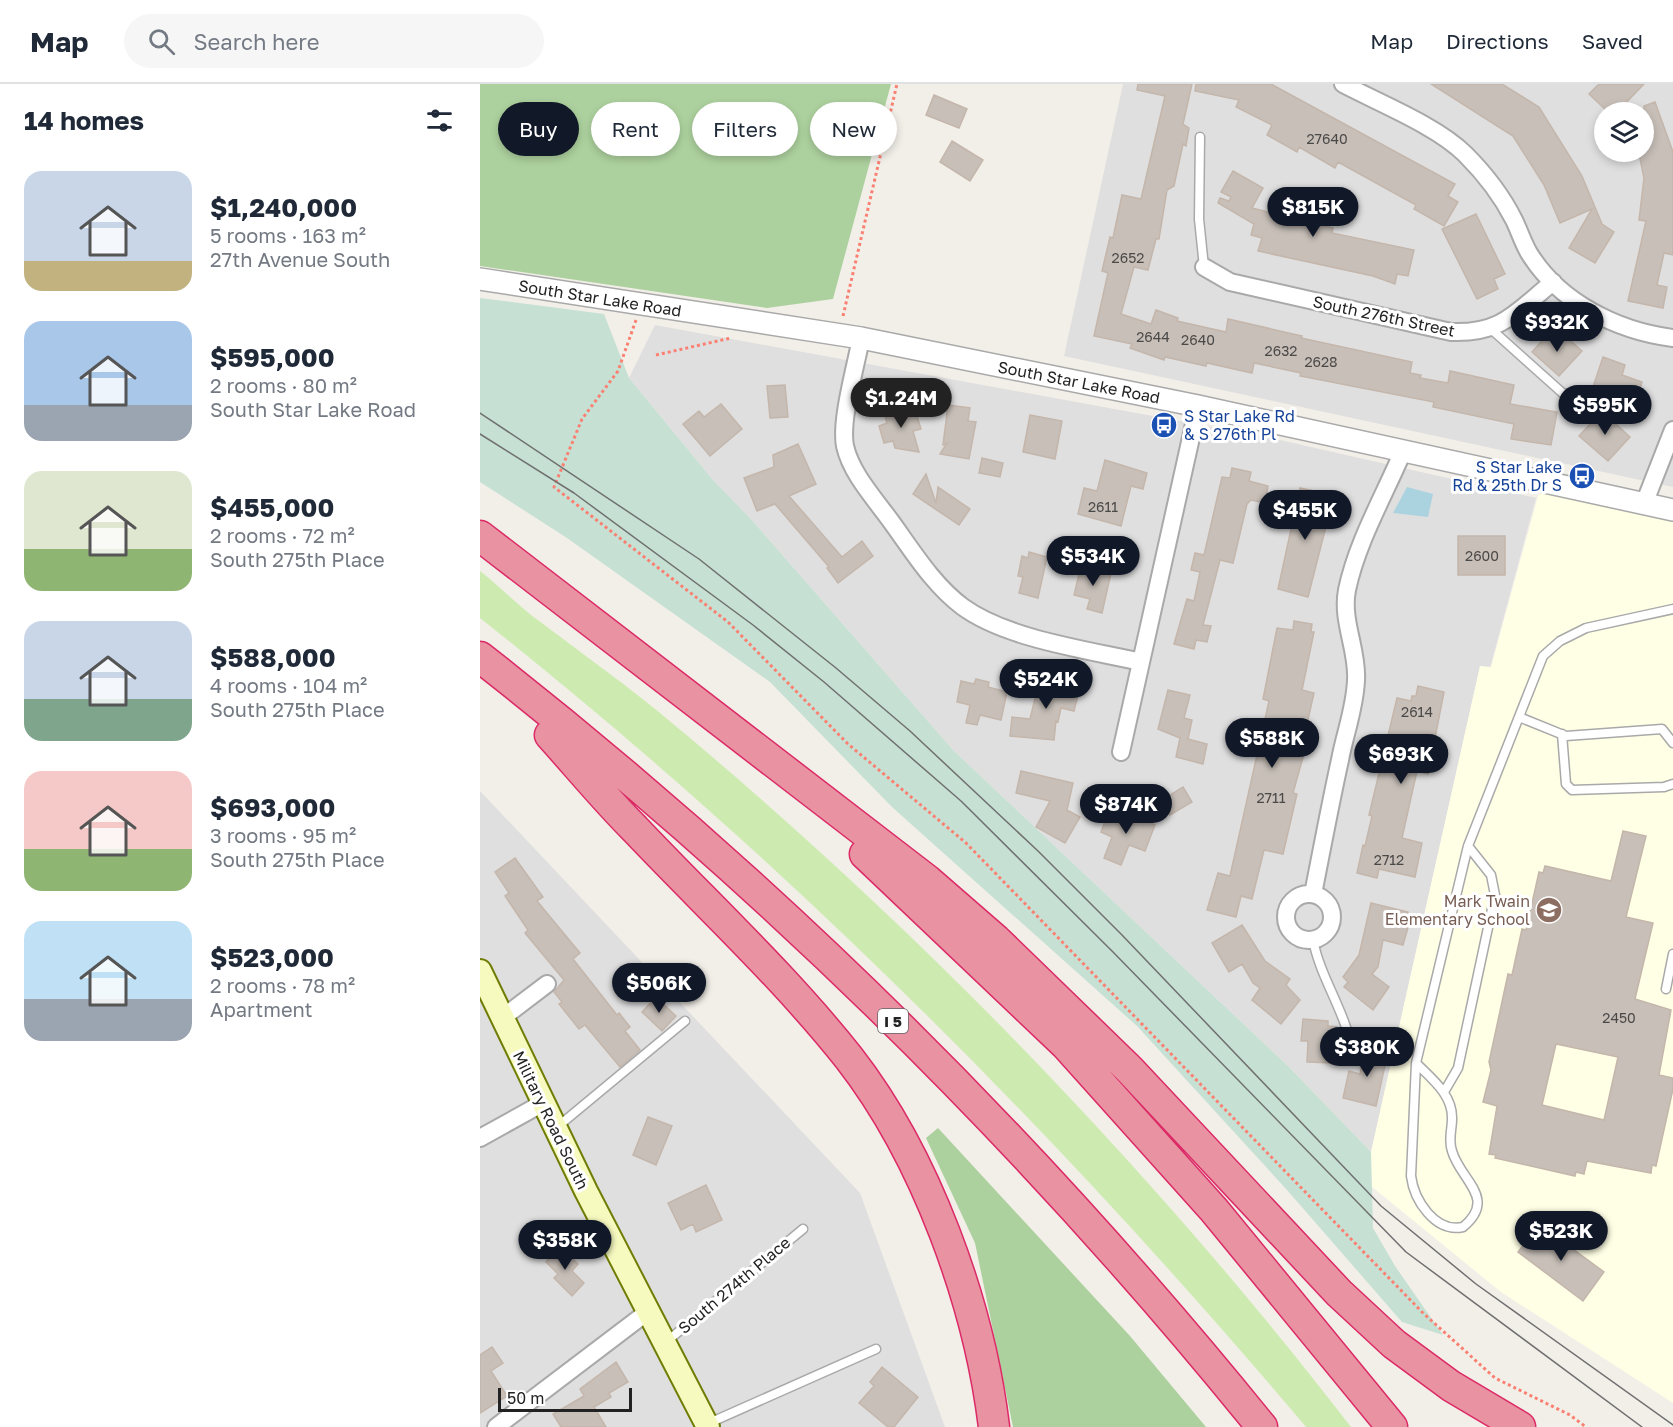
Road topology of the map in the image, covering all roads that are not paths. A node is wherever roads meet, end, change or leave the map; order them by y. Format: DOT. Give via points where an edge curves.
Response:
graph roads {
  1 [pos="1343,84"];
  2 [pos="1200,137"];
  3 [pos="1204,267"];
  4 [pos="480,279"];
  5 [pos="1552,282"];
  6 [pos="1491,329"];
  7 [pos="861,338"];
  8 [pos="1673,338"];
  9 [pos="1198,406"];
  10 [pos="1586,414"];
  11 [pos="1673,430"];
  12 [pos="1403,452"];
  13 [pos="1644,504"];
  14 [pos="1673,510"];
  15 [pos="480,536"];
  16 [pos="1673,609"];
  17 [pos="481,658"];
  18 [pos="1141,662"];
  19 [pos="1519,717"];
  20 [pos="1562,734"];
  21 [pos="747,742"];
  22 [pos="1673,742"];
  23 [pos="1121,752"];
  24 [pos="1673,785"];
  25 [pos="1468,846"];
  26 [pos="1313,894"];
  27 [pos="1313,940"];
  28 [pos="1673,954"];
  29 [pos="480,971"];
  30 [pos="547,984"];
  31 [pos="1666,989"];
  32 [pos="501,1019"];
  33 [pos="685,1021"];
  34 [pos="1353,1058"];
  35 [pos="1416,1063"];
  36 [pos="1444,1092"];
  37 [pos="543,1103"];
  38 [pos="556,1128"];
  39 [pos="480,1138"];
  40 [pos="802,1228"];
  41 [pos="650,1310"];
  42 [pos="665,1342"];
  43 [pos="876,1349"];
  44 [pos="707,1425"];
  45 [pos="496,1427"];
  46 [pos="994,1427"];
  47 [pos="1262,1427"];
  48 [pos="1392,1427"];
  49 [pos="1520,1427"];
  1 -- 5 [label="street" via="1443,137 1463,152 1498,194 1529,253"];
  2 -- 3 [label="lane" via="1199,219"];
  3 -- 6 [label="street, South 276th Street" via="1230,282 1451,332"];
  4 -- 7 [label="street, South Star Lake Road"];
  5 -- 6 [label="street"];
  5 -- 8 [label="street" via="1593,313"];
  6 -- 10 [label="lane"];
  7 -- 9 [label="street, South Star Lake Road"];
  7 -- 18 [label="street" via="844,426 845,446 872,496 924,567 963,607 999,626"];
  9 -- 12 [label="street, South Star Lake Road"];
  9 -- 18 [label="street"];
  11 -- 13 [label="street"];
  12 -- 13 [label="street, South Star Lake Road"];
  12 -- 26 [label="street" via="1354,563 1347,593 1346,617 1357,662 1356,681"];
  13 -- 14 [label="street, South Star Lake Road"];
  15 -- 21 [label="highway"];
  16 -- 19 [label="lane" via="1586,627 1560,641 1543,656"];
  17 -- 46 [label="highway" via="634,829 695,888 850,1059 886,1114 934,1207 974,1326"];
  17 -- 47 [label="highway, I 5" via="668,813 782,914 927,1054 1057,1188 1187,1334"];
  18 -- 23 [label="street"];
  19 -- 20 [label="lane"];
  19 -- 25 [label="lane"];
  20 -- 22 [label="lane" via="1662,729"];
  20 -- 24 [label="lane" via="1566,784 1572,790"];
  21 -- 48 [label="highway" via="1066,1045 1214,1210"];
  21 -- 49 [label="highway" via="927,880 996,940 1129,1069 1339,1293 1394,1344 1451,1386"];
  25 -- 35 [label="lane"];
  25 -- 36 [label="lane" via="1491,875 1495,895 1458,1068"];
  26 -- 27 [label="street" via="1328,904 1332,921 1322,936"];
  26 -- 27 [label="street" via="1296,897 1289,904 1286,921 1295,936"];
  27 -- 34 [label="lane" via="1316,958 1351,1035"];
  28 -- 31 [label="lane"];
  29 -- 32 [label="main road, Military Road South"];
  30 -- 32 [label="street"];
  32 -- 37 [label="main road, Military Road South"];
  33 -- 38 [label="lane"];
  35 -- 36 [label="lane"];
  35 -- 36 [label="lane" via="1413,1191 1437,1220 1455,1228 1463,1227 1474,1216 1477,1198 1451,1150 1452,1119"];
  37 -- 38 [label="main road, Military Road South"];
  37 -- 39 [label="street"];
  38 -- 41 [label="main road, Military Road South"];
  40 -- 42 [label="lane, South 274th Place"];
  41 -- 42 [label="main road, Military Road South"];
  41 -- 45 [label="street"];
  42 -- 44 [label="main road, Military Road South"];
  43 -- 44 [label="lane"];
}
